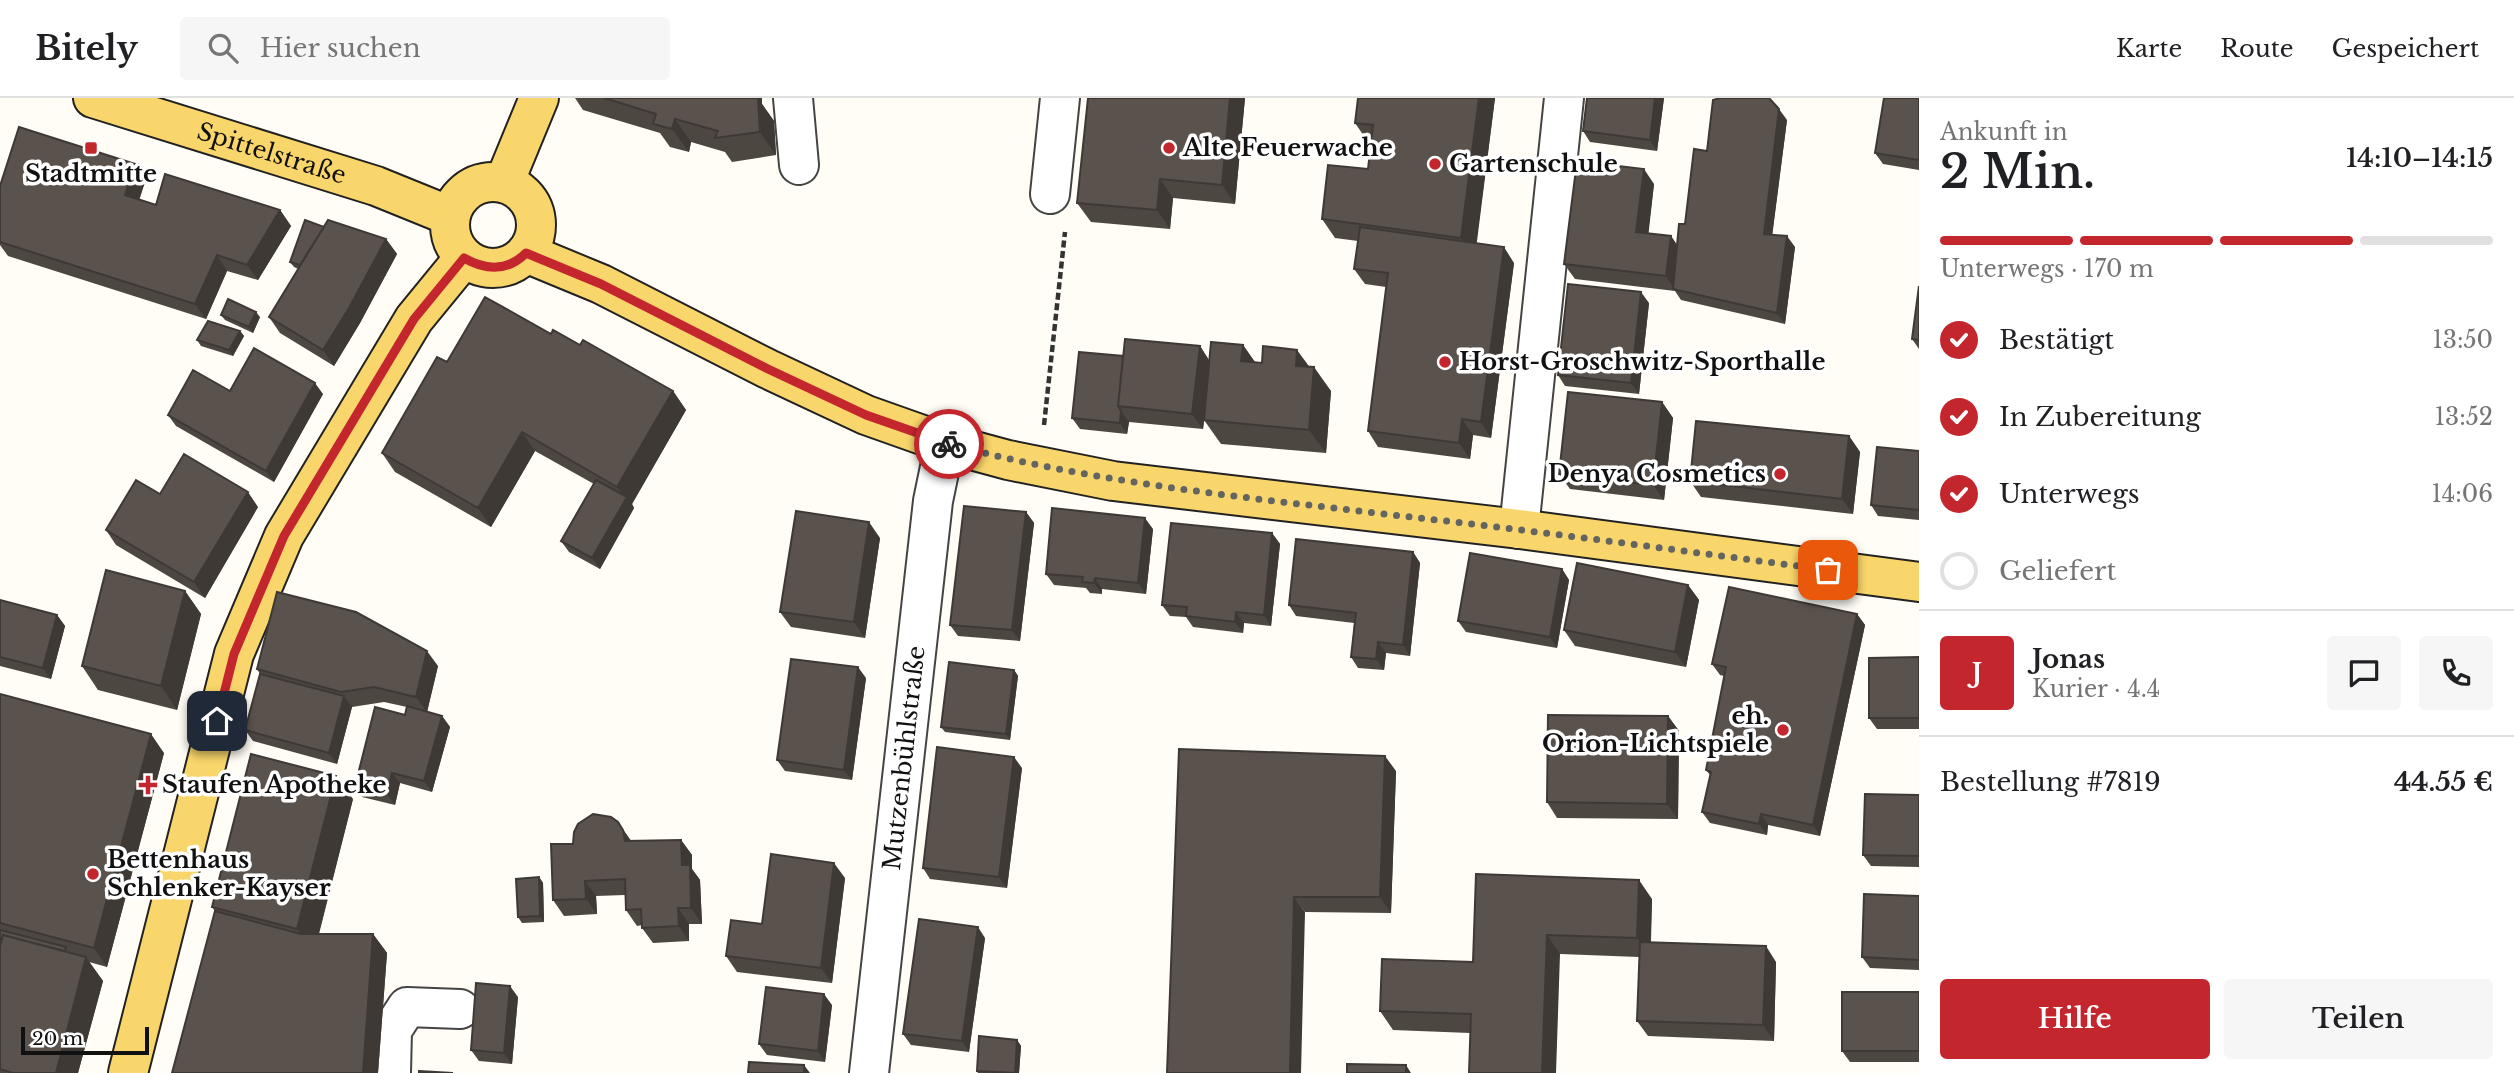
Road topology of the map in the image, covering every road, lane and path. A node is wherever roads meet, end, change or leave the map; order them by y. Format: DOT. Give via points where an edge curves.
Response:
graph roads {
  1 [pos="93,98"];
  2 [pos="539,98"];
  3 [pos="793,98"];
  4 [pos="1060,98"];
  5 [pos="1564,98"];
  6 [pos="799,165"];
  7 [pos="504,183"];
  8 [pos="1050,194"];
  9 [pos="450,215"];
  10 [pos="526,253"];
  11 [pos="464,258"];
  12 [pos="1044,427"];
  13 [pos="945,443"];
  14 [pos="1519,529"];
  15 [pos="1919,582"];
  16 [pos="460,1009"];
  17 [pos="128,1073"];
  18 [pos="391,1073"];
  19 [pos="870,1073"];
  1 -- 9 [label="main road, Spittelstraße" via="376,186"];
  2 -- 7 [label="main road"];
  3 -- 6 [label="street"];
  4 -- 8 [label="street"];
  5 -- 14 [label="street"];
  7 -- 9 [label="main road" via="486,181 472,186 461,194"];
  7 -- 10 [label="main road" via="526,195 533,208 535,237"];
  8 -- 12 [label="path" via="1066,223"];
  9 -- 11 [label="main road" via="450,234"];
  10 -- 11 [label="main road" via="505,267 490,269"];
  10 -- 13 [label="main road" via="601,284 866,415"];
  11 -- 17 [label="main road" via="414,319 284,536 234,654"];
  13 -- 14 [label="main road" via="1113,481"];
  13 -- 19 [label="street, Mutzenbühlstraße" via="933,501"];
  14 -- 15 [label="main road"];
  16 -- 18 [label="street" via="407,1007 392,1031"];
}
